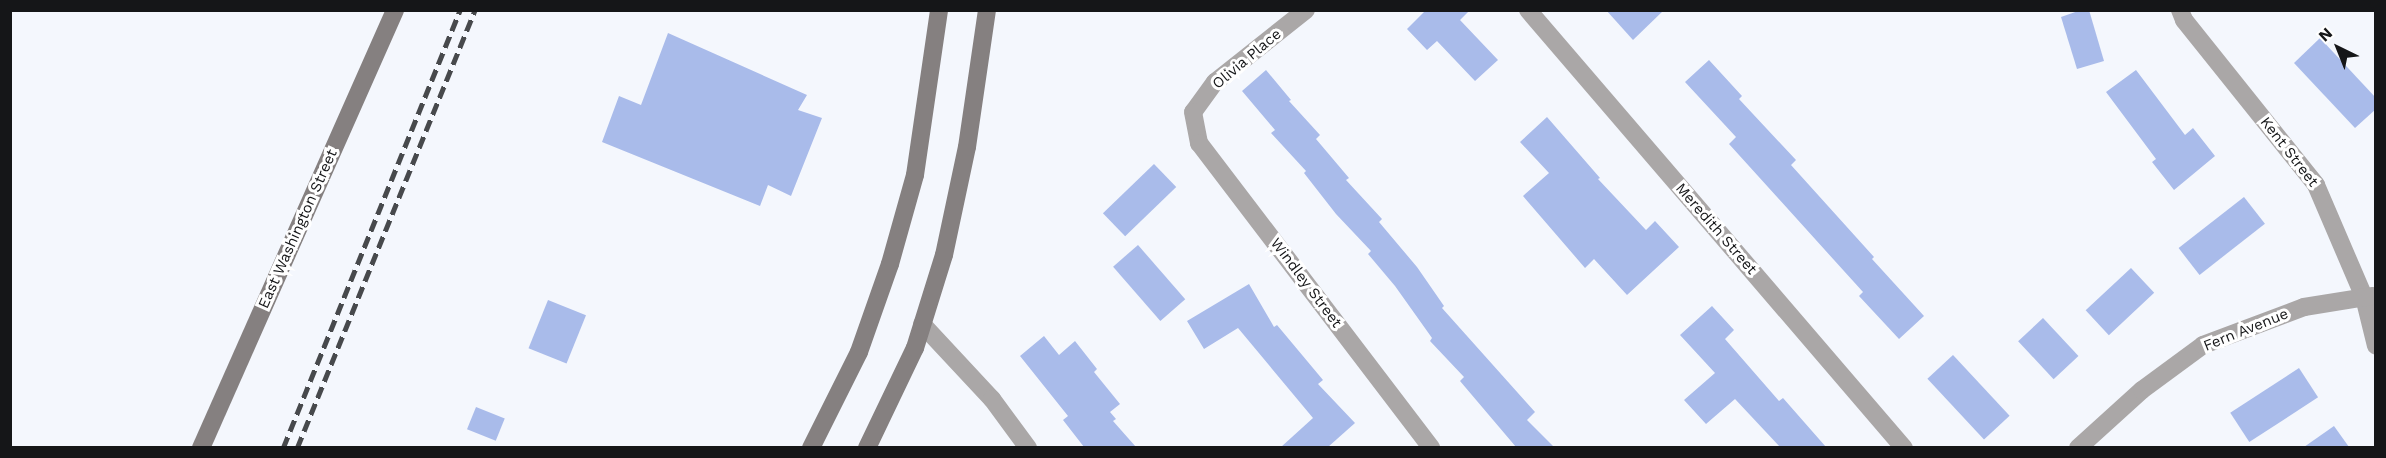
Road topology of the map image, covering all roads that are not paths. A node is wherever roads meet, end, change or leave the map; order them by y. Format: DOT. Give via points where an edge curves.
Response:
graph roads {
  1 [pos="395,10"];
  2 [pos="939,10"];
  3 [pos="987,10"];
  4 [pos="1306,10"];
  5 [pos="1528,10"];
  6 [pos="2180,10"];
  7 [pos="1193,112"];
  8 [pos="2370,296"];
  9 [pos="922,324"];
  10 [pos="2376,346"];
  11 [pos="201,447"];
  12 [pos="811,447"];
  13 [pos="867,447"];
  14 [pos="1028,447"];
  15 [pos="1431,447"];
  16 [pos="1904,447"];
  17 [pos="2078,447"];
  1 -- 11 [label="main road, East Washington Street"];
  2 -- 12 [label="main road" via="915,175 890,264 859,352"];
  3 -- 9 [label="main road" via="967,147 944,255"];
  4 -- 7 [label="street, Olivia Place" via="1215,82"];
  5 -- 16 [label="street, Meredith Street"];
  6 -- 8 [label="street, Kent Street" via="2184,20 2316,184"];
  7 -- 15 [label="street, Windley Street" via="1199,143"];
  8 -- 10 [label="street, Kent Street"];
  8 -- 17 [label="street, Fern Avenue" via="2304,307 2203,345 2142,390"];
  9 -- 13 [label="main road" via="915,348"];
  9 -- 14 [label="street" via="992,399"];
}
